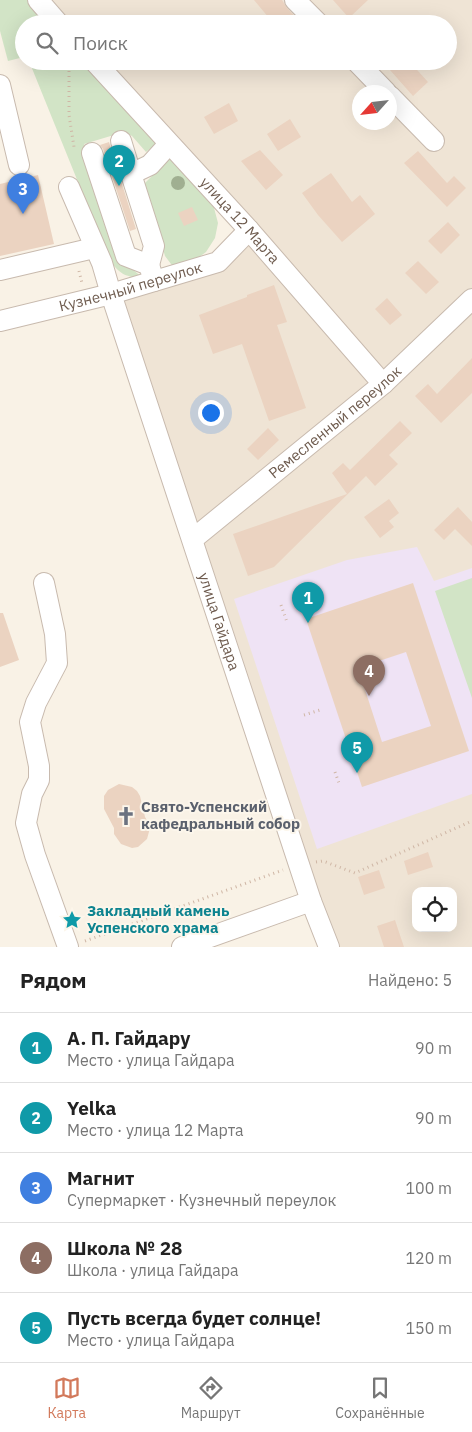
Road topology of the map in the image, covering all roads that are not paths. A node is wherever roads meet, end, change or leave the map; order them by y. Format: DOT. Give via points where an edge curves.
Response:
graph roads {
  1 [pos="38,0"];
  2 [pos="295,0"];
  3 [pos="52,15"];
  4 [pos="309,15"];
  5 [pos="102,70"];
  6 [pos="365,70"];
  7 [pos="0,85"];
  8 [pos="379,85"];
  9 [pos="397,103"];
  10 [pos="121,141"];
  11 [pos="434,141"];
  12 [pos="170,144"];
  13 [pos="92,153"];
  14 [pos="19,165"];
  15 [pos="131,174"];
  16 [pos="69,187"];
  17 [pos="249,230"];
  18 [pos="94,248"];
  19 [pos="0,270"];
  20 [pos="152,273"];
  21 [pos="111,294"];
  22 [pos="472,299"];
  23 [pos="0,321"];
  24 [pos="383,384"];
  25 [pos="193,539"];
  26 [pos="44,583"];
  27 [pos="311,901"];
  28 [pos="68,947"];
  29 [pos="182,947"];
  30 [pos="328,947"];
  1 -- 3 [label="street"];
  2 -- 4 [label="street"];
  5 -- 12 [label="street, улица 12 Марта"];
  6 -- 8 [label="street"];
  7 -- 14 [label="street"];
  9 -- 11 [label="street"];
  10 -- 15 [label="street"];
  12 -- 15 [label="street" via="150,166"];
  12 -- 17 [label="street, улица 12 Марта"];
  13 -- 20 [label="street" via="126,256"];
  15 -- 20 [label="street" via="154,246"];
  16 -- 18 [label="street, улица Гайдара"];
  17 -- 20 [label="street, Кузнечный переулок" via="218,262"];
  17 -- 24 [label="street, улица 12 Марта"];
  18 -- 19 [label="street"];
  18 -- 21 [label="street, улица Гайдара"];
  20 -- 21 [label="street, Кузнечный переулок"];
  21 -- 23 [label="street, Кузнечный переулок"];
  21 -- 25 [label="street, улица Гайдара"];
  22 -- 24 [label="street, Ремесленный переулок"];
  24 -- 25 [label="street, Ремесленный переулок"];
  25 -- 27 [label="street, улица Гайдара"];
  26 -- 28 [label="street" via="55,634 57,663 30,722 39,780 32,794 26,823"];
  27 -- 29 [label="street"];
  27 -- 30 [label="street, улица Гайдара"];
}
